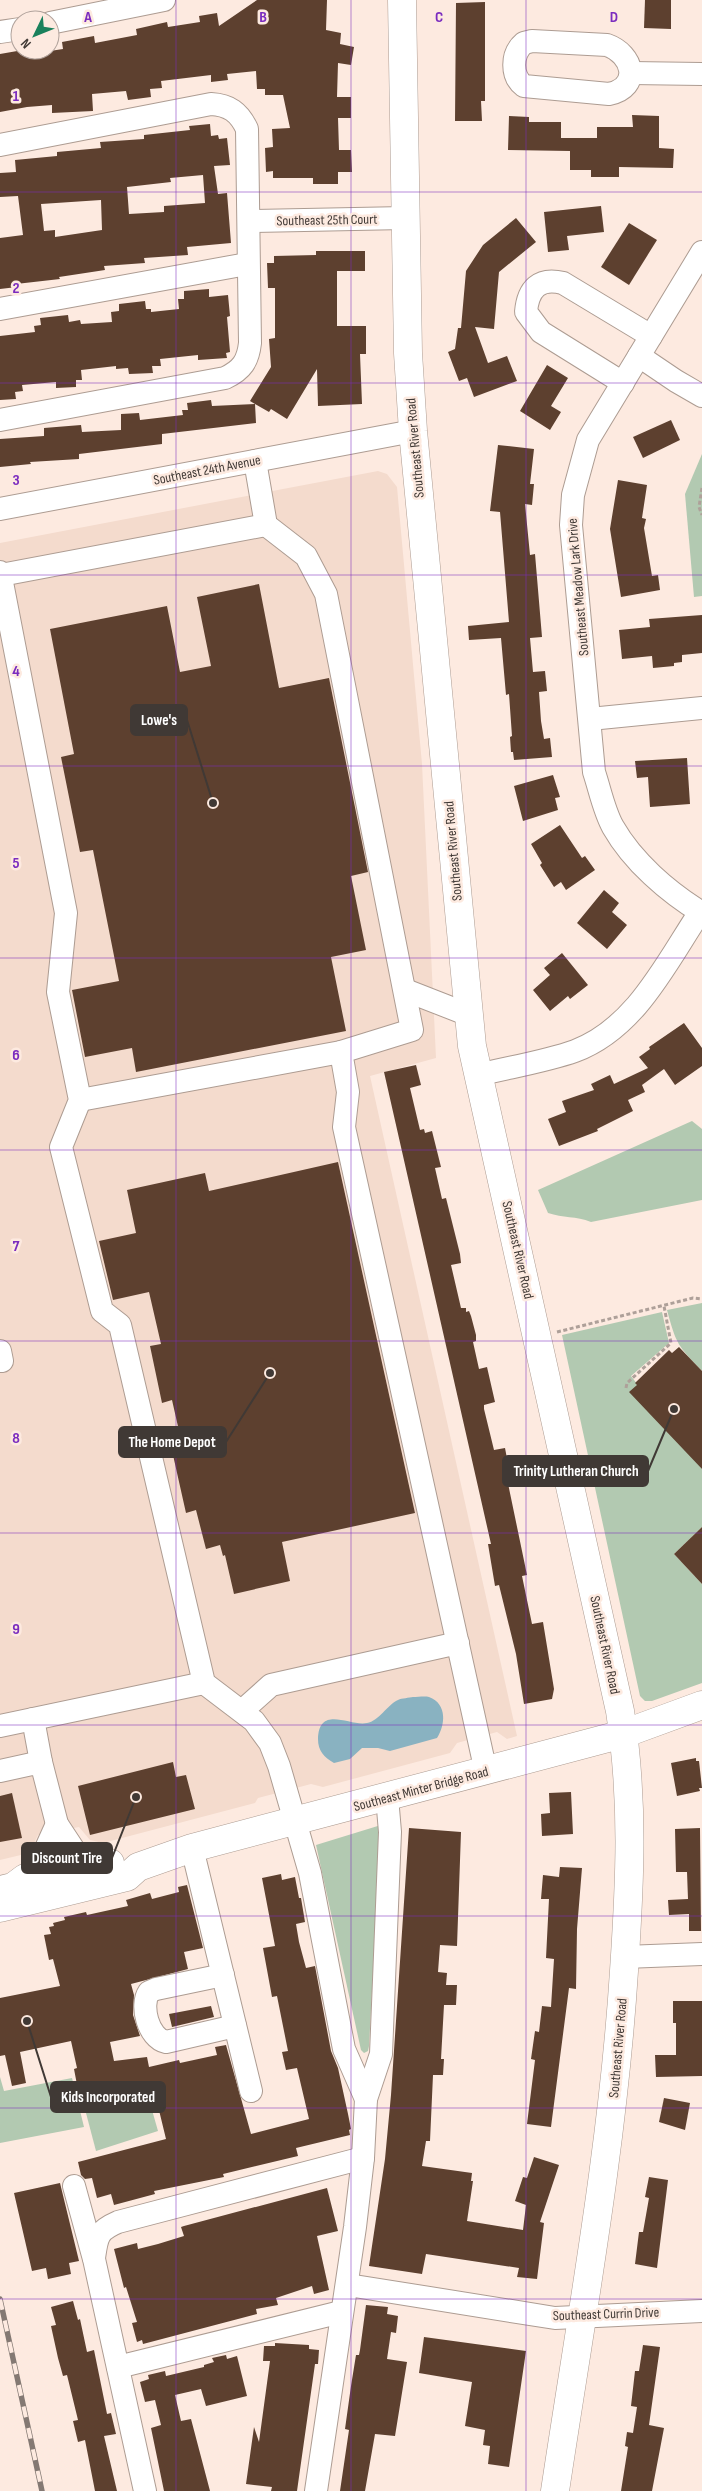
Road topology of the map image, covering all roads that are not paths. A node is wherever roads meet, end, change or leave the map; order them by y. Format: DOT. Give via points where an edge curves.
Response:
graph roads {
  1 [pos="164,0"];
  2 [pos="402,0"];
  3 [pos="60,21"];
  4 [pos="631,73"];
  5 [pos="702,74"];
  6 [pos="0,145"];
  7 [pos="405,218"];
  8 [pos="249,221"];
  9 [pos="702,252"];
  10 [pos="247,264"];
  11 [pos="0,309"];
  12 [pos="651,336"];
  13 [pos="639,356"];
  14 [pos="623,383"];
  15 [pos="702,396"];
  16 [pos="0,420"];
  17 [pos="413,431"];
  18 [pos="255,461"];
  19 [pos="0,510"];
  20 [pos="266,524"];
  21 [pos="0,573"];
  22 [pos="702,708"];
  23 [pos="590,719"];
  24 [pos="701,912"];
  25 [pos="404,990"];
  26 [pos="469,1015"];
  27 [pos="341,1052"];
  28 [pos="478,1075"];
  29 [pos="80,1100"];
  30 [pos="0,1351"];
  31 [pos="0,1361"];
  32 [pos="458,1643"];
  33 [pos="204,1683"];
  34 [pos="702,1705"];
  35 [pos="242,1711"];
  36 [pos="33,1719"];
  37 [pos="0,1726"];
  38 [pos="623,1734"];
  39 [pos="41,1762"];
  40 [pos="0,1771"];
  41 [pos="486,1772"];
  42 [pos="387,1797"];
  43 [pos="296,1821"];
  44 [pos="57,1824"];
  45 [pos="192,1848"];
  46 [pos="86,1868"];
  47 [pos="138,1868"];
  48 [pos="19,1876"];
  49 [pos="0,1890"];
  50 [pos="0,1908"];
  51 [pos="702,1954"];
  52 [pos="625,1958"];
  53 [pos="223,1976"];
  54 [pos="236,2026"];
  55 [pos="251,2091"];
  56 [pos="366,2098"];
  57 [pos="363,2158"];
  58 [pos="74,2186"];
  59 [pos="94,2259"];
  60 [pos="348,2285"];
  61 [pos="702,2311"];
  62 [pos="342,2312"];
  63 [pos="581,2316"];
  64 [pos="118,2367"];
  65 [pos="145,2491"];
  66 [pos="316,2491"];
  67 [pos="555,2491"];
  1 -- 3 [label="street"];
  2 -- 7 [label="main road, Southeast River Road"];
  4 -- 4 [label="street" via="623,54 607,45 532,41 524,43 515,54 514,74 518,82 532,89 609,94 618,92"];
  4 -- 5 [label="street"];
  6 -- 8 [label="street" via="210,104 223,105 242,117 247,129"];
  7 -- 8 [label="street, Southeast 25th Court"];
  7 -- 17 [label="main road, Southeast River Road"];
  8 -- 10 [label="street"];
  9 -- 12 [label="street, Southeast Meadow Lark Drive"];
  10 -- 11 [label="street"];
  10 -- 16 [label="street" via="248,358 235,373 225,378"];
  12 -- 13 [label="street, Southeast Meadow Lark Drive"];
  12 -- 14 [label="street" via="563,283 550,280 531,292 526,312 541,332"];
  13 -- 14 [label="street, Southeast Meadow Lark Drive"];
  13 -- 15 [label="street"];
  14 -- 23 [label="street, Southeast Meadow Lark Drive" via="588,440 573,495 573,557"];
  17 -- 18 [label="street, Southeast 24th Avenue"];
  17 -- 26 [label="main road, Southeast River Road"];
  18 -- 19 [label="street, Southeast 24th Avenue"];
  18 -- 20 [label="street"];
  20 -- 21 [label="street"];
  20 -- 25 [label="street" via="306,556 326,594"];
  21 -- 29 [label="street" via="66,913 58,992"];
  22 -- 23 [label="street"];
  23 -- 24 [label="street, Southeast Meadow Lark Drive" via="594,772 612,826 633,857"];
  24 -- 28 [label="street" via="634,1009 595,1042 574,1052"];
  25 -- 26 [label="street"];
  25 -- 27 [label="street" via="412,1030"];
  26 -- 28 [label="main road, Southeast River Road"];
  27 -- 29 [label="street"];
  27 -- 32 [label="street" via="348,1092 344,1127"];
  28 -- 38 [label="main road, Southeast River Road"];
  29 -- 33 [label="street" via="61,1146 102,1311 120,1325"];
  30 -- 31 [label="street"];
  32 -- 35 [label="street" via="270,1685"];
  32 -- 41 [label="street"];
  33 -- 35 [label="street"];
  33 -- 36 [label="street"];
  34 -- 38 [label="main road, Southeast Minter Bridge Road"];
  35 -- 43 [label="street" via="270,1743"];
  36 -- 37 [label="street"];
  36 -- 39 [label="street"];
  38 -- 41 [label="main road, Southeast Minter Bridge Road"];
  38 -- 52 [label="main road, Southeast River Road" via="631,1834"];
  39 -- 40 [label="street"];
  39 -- 44 [label="street"];
  41 -- 42 [label="main road, Southeast Minter Bridge Road"];
  42 -- 43 [label="main road, Southeast Minter Bridge Road"];
  42 -- 56 [label="street" via="390,1832 381,2054"];
  43 -- 45 [label="main road, Southeast Minter Bridge Road"];
  43 -- 56 [label="street" via="310,1873 344,2049"];
  44 -- 46 [label="street"];
  44 -- 48 [label="street"];
  45 -- 47 [label="main road, Southeast Minter Bridge Road"];
  45 -- 53 [label="street"];
  46 -- 47 [label="main road" via="120,1862"];
  46 -- 48 [label="main road"];
  47 -- 50 [label="main road, Southeast Minter Bridge Road" via="127,1877"];
  48 -- 49 [label="main road" via="13,1887"];
  51 -- 52 [label="street"];
  52 -- 63 [label="main road, Southeast River Road" via="610,2124"];
  53 -- 54 [label="street"];
  53 -- 54 [label="street" via="149,1992 145,2001 150,2028 157,2038 166,2042"];
  54 -- 55 [label="street"];
  56 -- 57 [label="street"];
  57 -- 59 [label="street" via="118,2222 100,2234"];
  57 -- 60 [label="street"];
  58 -- 59 [label="street"];
  59 -- 64 [label="street"];
  60 -- 62 [label="street"];
  60 -- 63 [label="street, Southeast Currin Drive" via="555,2318"];
  61 -- 63 [label="street, Southeast Currin Drive"];
  62 -- 64 [label="street"];
  62 -- 66 [label="street"];
  63 -- 67 [label="main road, Southeast River Road"];
  64 -- 65 [label="street"];
}
